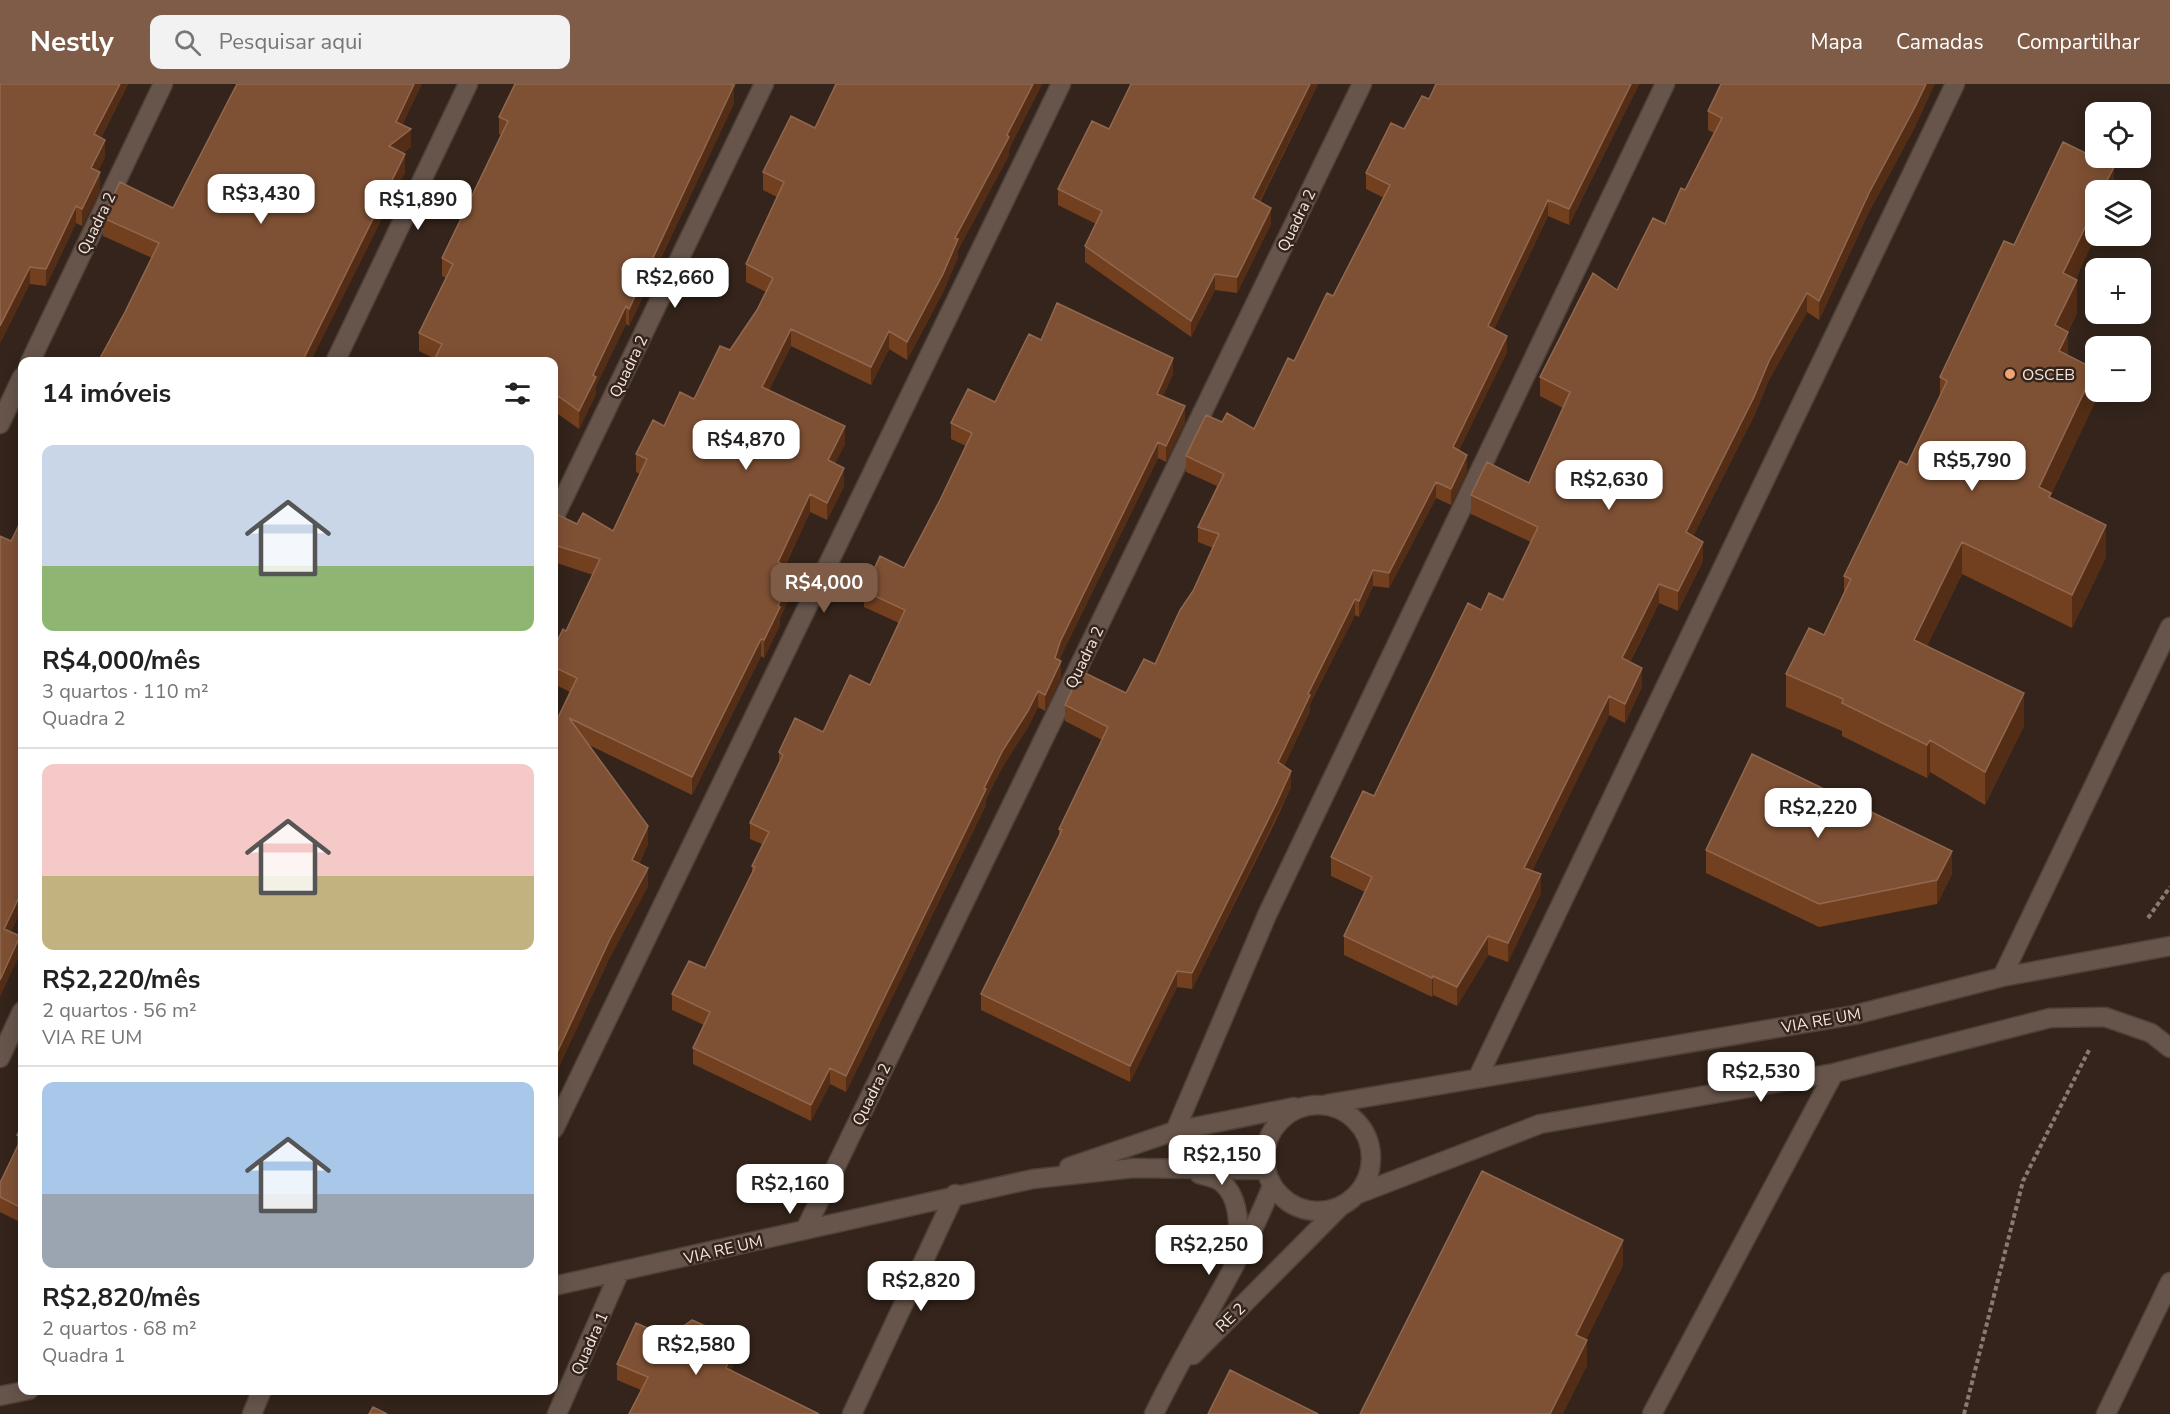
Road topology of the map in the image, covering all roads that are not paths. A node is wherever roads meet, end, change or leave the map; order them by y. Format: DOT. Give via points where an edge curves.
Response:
graph roads {
  1 [pos="163,84"];
  2 [pos="468,84"];
  3 [pos="764,84"];
  4 [pos="1061,84"];
  5 [pos="1362,84"];
  6 [pos="1665,84"];
  7 [pos="1955,84"];
  8 [pos="32,357"];
  9 [pos="337,357"];
  10 [pos="18,386"];
  11 [pos="0,424"];
  12 [pos="558,510"];
  13 [pos="2170,627"];
  14 [pos="2170,946"];
  15 [pos="2001,977"];
  16 [pos="18,1020"];
  17 [pos="2170,1048"];
  18 [pos="0,1058"];
  19 [pos="1834,1073"];
  20 [pos="1478,1077"];
  21 [pos="1318,1104"];
  22 [pos="558,1121"];
  23 [pos="1175,1131"];
  24 [pos="1180,1168"];
  25 [pos="1268,1178"];
  26 [pos="1033,1179"];
  27 [pos="955,1194"];
  28 [pos="1358,1194"];
  29 [pos="1342,1206"];
  30 [pos="805,1230"];
  31 [pos="1240,1259"];
  32 [pos="620,1271"];
  33 [pos="2170,1282"];
  34 [pos="558,1285"];
  35 [pos="1171,1379"];
  36 [pos="18,1392"];
  37 [pos="260,1395"];
  38 [pos="0,1396"];
  39 [pos="252,1414"];
  40 [pos="557,1414"];
  41 [pos="852,1414"];
  42 [pos="1154,1414"];
  43 [pos="1652,1414"];
  44 [pos="2106,1414"];
  1 -- 8 [label="street, Quadra 2"];
  2 -- 9 [label="street"];
  3 -- 12 [label="street, Quadra 2"];
  4 -- 22 [label="street"];
  5 -- 30 [label="street, Quadra 2"];
  6 -- 23 [label="street" via="1267,915"];
  7 -- 20 [label="street"];
  10 -- 11 [label="street"];
  13 -- 15 [label="street"];
  14 -- 15 [label="street, VIA RE UM"];
  15 -- 20 [label="street, VIA RE UM" via="1854,1015"];
  16 -- 18 [label="street"];
  17 -- 19 [label="street" via="2151,1033 2105,1017 2050,1018"];
  19 -- 28 [label="street" via="1540,1124"];
  19 -- 43 [label="street"];
  20 -- 21 [label="street, VIA RE UM"];
  21 -- 23 [label="street, VIA RE UM"];
  21 -- 25 [label="street" via="1286,1113 1271,1131 1263,1154"];
  21 -- 28 [label="street" via="1348,1113 1364,1129 1372,1151 1370,1174"];
  23 -- 26 [label="street, VIA RE UM"];
  24 -- 25 [label="street, VIA RE UM"];
  24 -- 26 [label="street, VIA RE UM" via="1134,1167"];
  24 -- 31 [label="street" via="1221,1181 1233,1197"];
  25 -- 29 [label="street" via="1283,1198 1297,1208 1320,1212"];
  25 -- 31 [label="street, RE 2"];
  26 -- 27 [label="street, VIA RE UM"];
  27 -- 30 [label="street, VIA RE UM"];
  27 -- 41 [label="street"];
  28 -- 29 [label="street"];
  29 -- 35 [label="street, RE 2"];
  30 -- 32 [label="street, VIA RE UM"];
  31 -- 35 [label="street, RE 2"];
  32 -- 34 [label="street, VIA RE UM"];
  32 -- 40 [label="street, Quadra 1"];
  33 -- 44 [label="street"];
  35 -- 42 [label="street, RE 2"];
  36 -- 38 [label="street"];
  37 -- 39 [label="street"];
}
